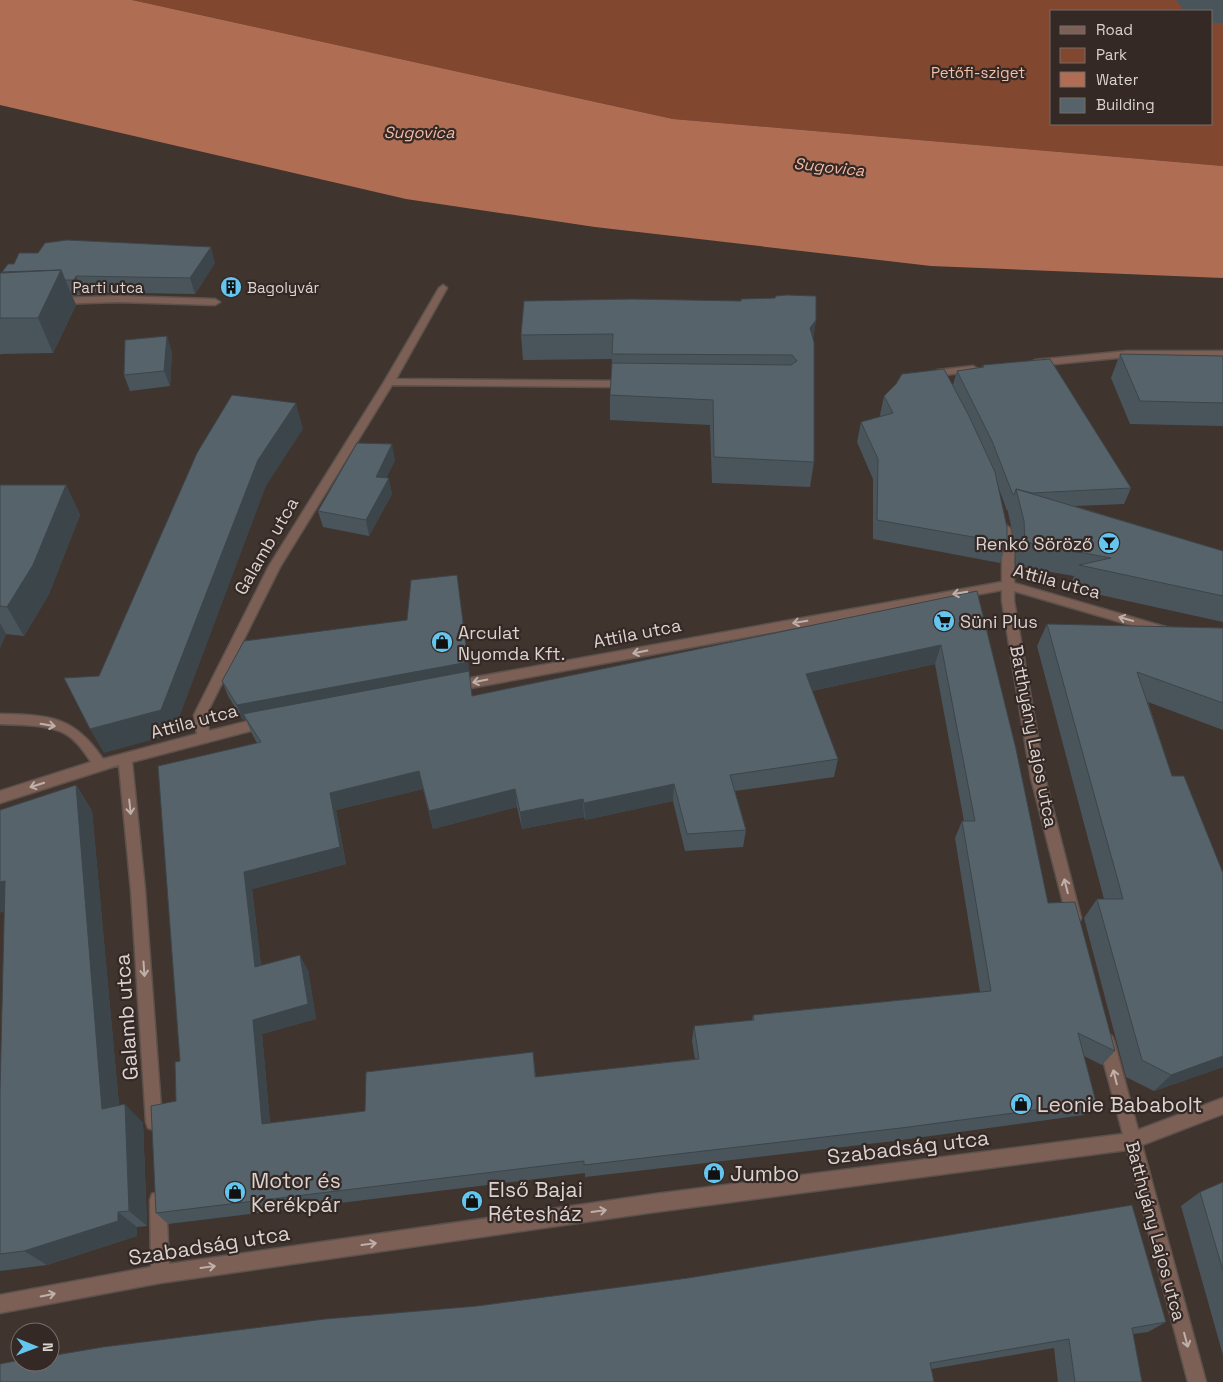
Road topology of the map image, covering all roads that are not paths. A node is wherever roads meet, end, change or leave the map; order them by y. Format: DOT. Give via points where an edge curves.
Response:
graph roads {
  1 [pos="443,288"];
  2 [pos="49,301"];
  3 [pos="216,302"];
  4 [pos="1223,354"];
  5 [pos="1023,364"];
  6 [pos="985,368"];
  7 [pos="388,382"];
  8 [pos="638,384"];
  9 [pos="947,390"];
  10 [pos="1001,518"];
  11 [pos="1008,585"];
  12 [pos="1176,634"];
  13 [pos="445,688"];
  14 [pos="0,719"];
  15 [pos="279,719"];
  16 [pos="204,738"];
  17 [pos="125,758"];
  18 [pos="100,765"];
  19 [pos="0,797"];
  20 [pos="1078,932"];
  21 [pos="1103,1029"];
  22 [pos="1223,1106"];
  23 [pos="155,1133"];
  24 [pos="1132,1141"];
  25 [pos="158,1181"];
  26 [pos="160,1274"];
  27 [pos="0,1304"];
  28 [pos="1197,1382"];
  1 -- 7 [label="street, Galamb utca"];
  2 -- 3 [label="street, Parti utca"];
  4 -- 5 [label="street" via="1127,354"];
  6 -- 9 [label="street" via="938,373"];
  7 -- 8 [label="street"];
  7 -- 16 [label="street, Galamb utca" via="276,566 200,715"];
  10 -- 11 [label="street, Batthyány Lajos utca" via="1008,546"];
  12 -- 11 [label="street, Attila utca, one-way"];
  11 -- 13 [label="street, Attila utca, one-way"];
  20 -- 11 [label="street, Batthyány Lajos utca, one-way" via="1038,778"];
  14 -- 18 [label="street, one-way" via="66,727 92,751"];
  15 -- 16 [label="street, Attila utca"];
  16 -- 17 [label="street, Attila utca"];
  17 -- 18 [label="street, Attila utca"];
  17 -- 23 [label="street, Galamb utca, one-way"];
  18 -- 19 [label="street, Attila utca, one-way"];
  24 -- 21 [label="street, Batthyány Lajos utca, one-way"];
  22 -- 24 [label="street, Szabadság utca"];
  26 -- 24 [label="street, Szabadság utca, one-way" via="655,1203"];
  24 -- 28 [label="street, Batthyány Lajos utca, one-way"];
  25 -- 26 [label="street"];
  27 -- 26 [label="street, Szabadság utca, one-way"];
}
